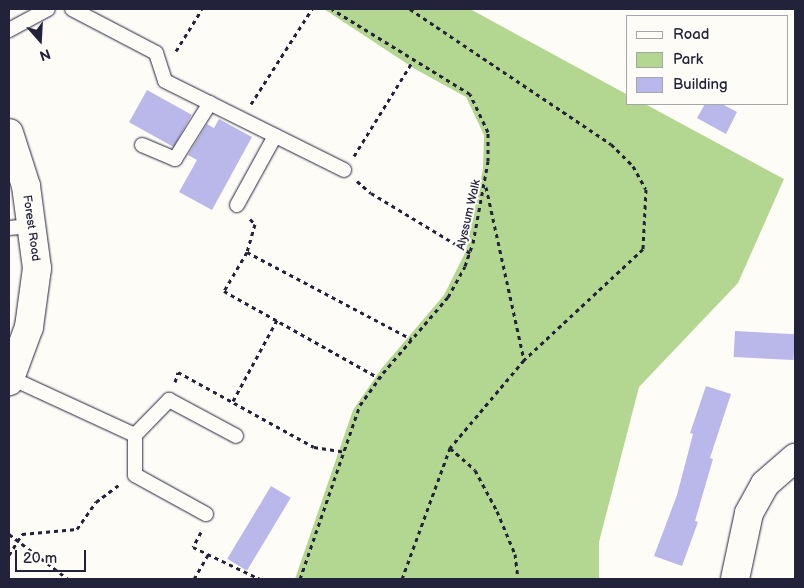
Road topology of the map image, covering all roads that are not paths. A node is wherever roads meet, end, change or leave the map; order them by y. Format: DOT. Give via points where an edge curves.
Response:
graph roads {
  1 [pos="48,9"];
  2 [pos="72,9"];
  3 [pos="9,30"];
  4 [pos="210,103"];
  5 [pos="9,133"];
  6 [pos="275,136"];
  7 [pos="142,144"];
  8 [pos="344,170"];
  9 [pos="237,205"];
  10 [pos="20,227"];
  11 [pos="10,380"];
  12 [pos="135,436"];
  13 [pos="236,436"];
  14 [pos="795,458"];
  15 [pos="206,514"];
  16 [pos="735,579"];
  1 -- 3 [label="lane"];
  2 -- 4 [label="lane" via="149,48 160,58 166,81"];
  4 -- 6 [label="lane"];
  4 -- 7 [label="lane" via="175,160"];
  5 -- 10 [label="street, Forest Road" via="26,186"];
  6 -- 8 [label="lane"];
  6 -- 9 [label="lane"];
  10 -- 11 [label="street, Forest Road" via="37,268 28,327"];
  11 -- 12 [label="lane"];
  12 -- 13 [label="lane" via="169,400"];
  12 -- 15 [label="lane" via="135,475"];
  14 -- 16 [label="street" via="765,484 749,513"];
}
